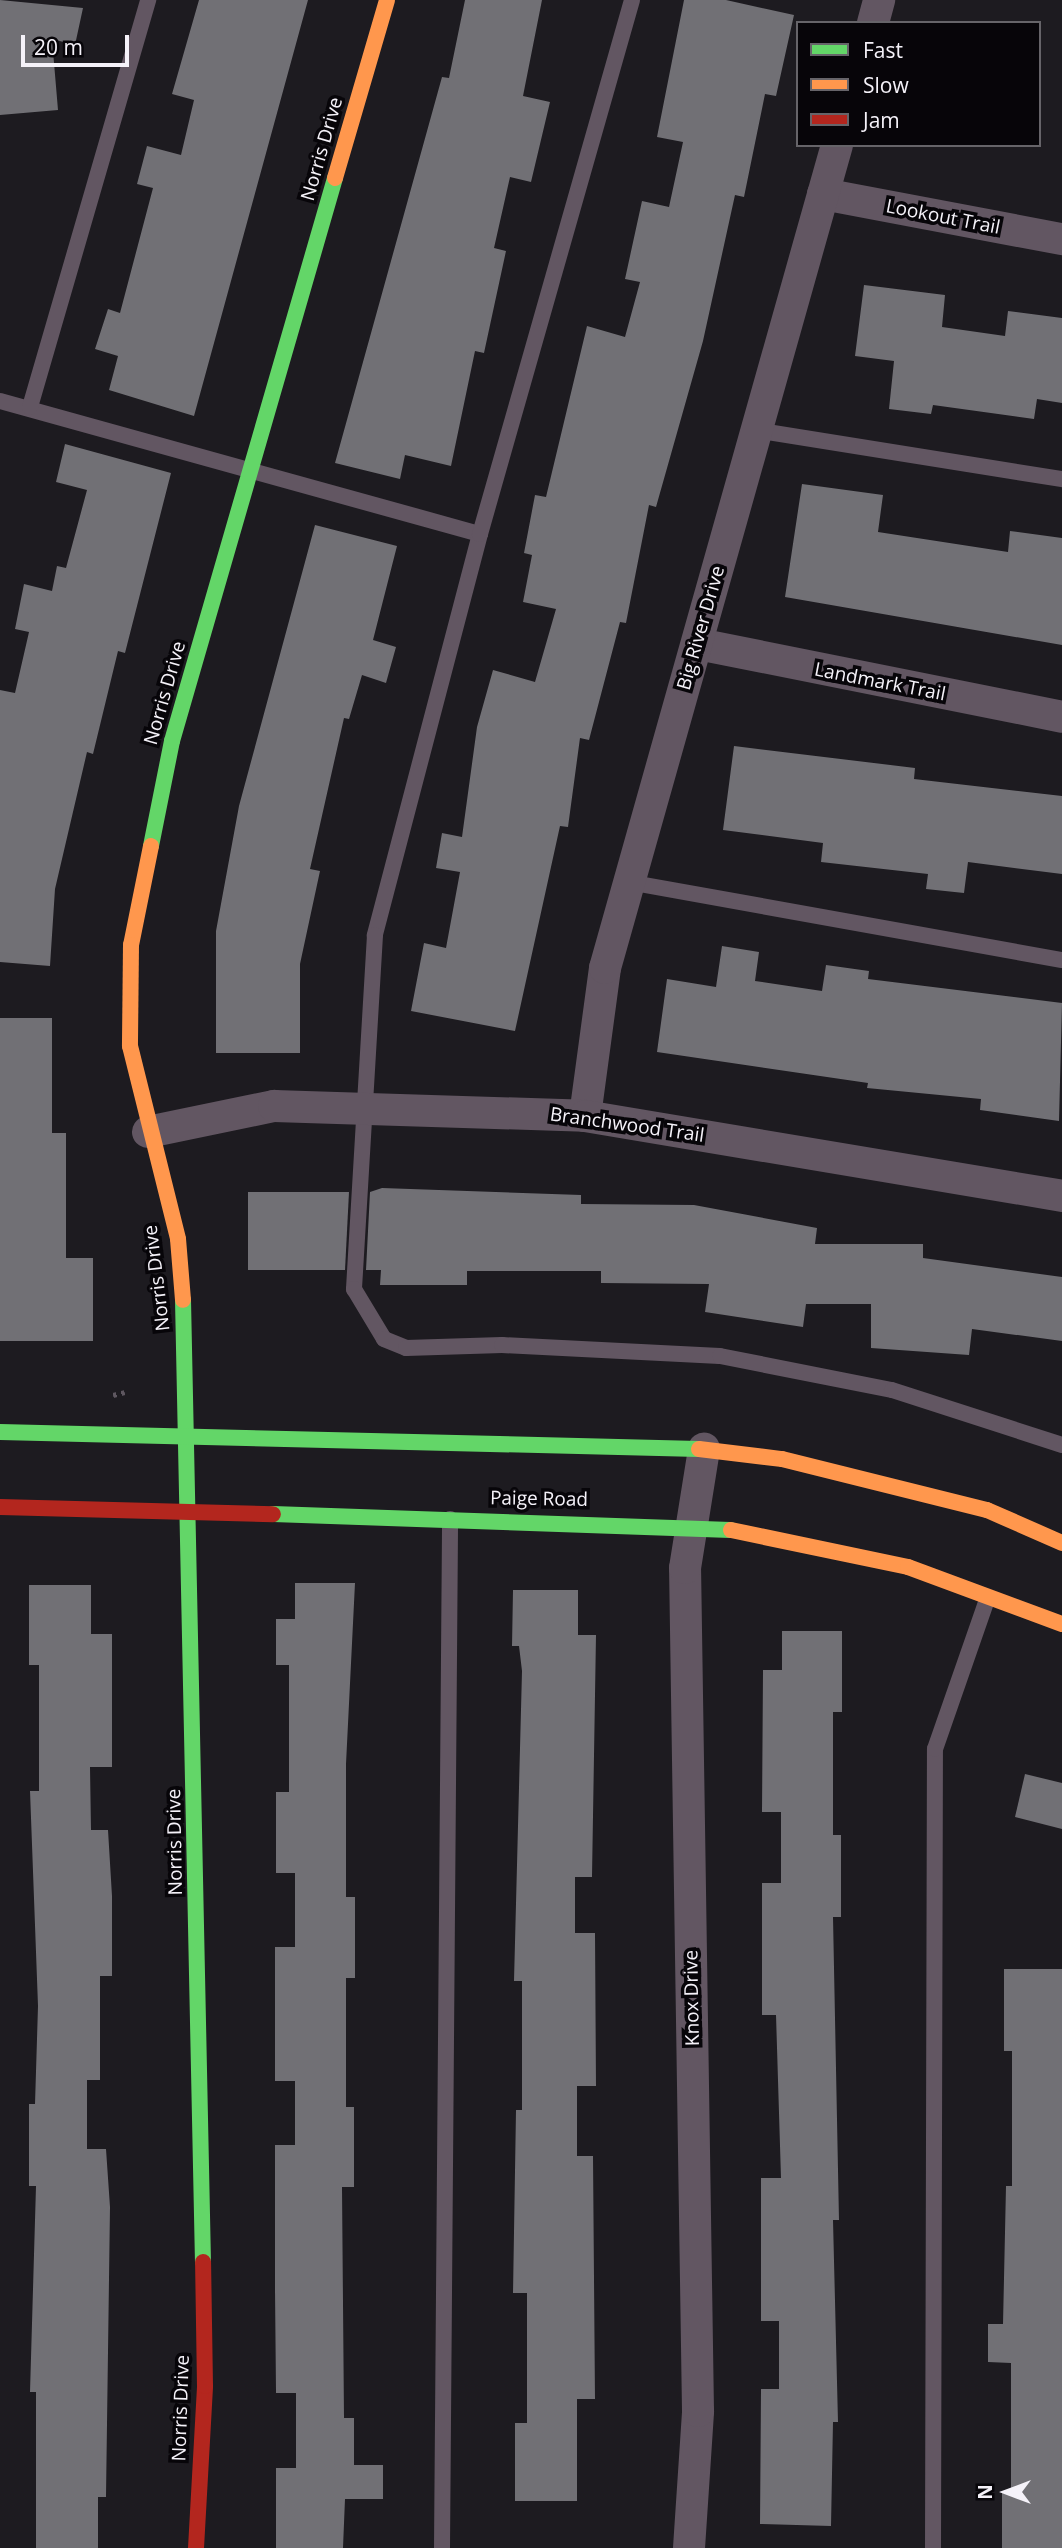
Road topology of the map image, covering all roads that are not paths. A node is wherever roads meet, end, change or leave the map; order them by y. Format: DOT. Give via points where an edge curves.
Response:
graph roads {
  1 [pos="148,0"];
  2 [pos="387,0"];
  3 [pos="632,0"];
  4 [pos="879,0"];
  5 [pos="874,21"];
  6 [pos="836,147"];
  7 [pos="823,194"];
  8 [pos="1061,237"];
  9 [pos="0,401"];
  10 [pos="30,407"];
  11 [pos="755,429"];
  12 [pos="251,472"];
  13 [pos="1062,479"];
  14 [pos="480,534"];
  15 [pos="698,644"];
  16 [pos="1062,717"];
  17 [pos="628,882"];
  18 [pos="1062,960"];
  19 [pos="368,1105"];
  20 [pos="585,1116"];
  21 [pos="148,1132"];
  22 [pos="1062,1196"];
  23 [pos="0,1432"];
  24 [pos="188,1435"];
  25 [pos="1062,1444"];
  26 [pos="704,1449"];
  27 [pos="0,1507"];
  28 [pos="190,1512"];
  29 [pos="450,1519"];
  30 [pos="690,1525"];
  31 [pos="1062,1543"];
  32 [pos="989,1595"];
  33 [pos="1062,1624"];
  34 [pos="196,2548"];
  35 [pos="442,2548"];
  36 [pos="688,2548"];
  37 [pos="933,2548"];
  1 -- 10 [label="lane"];
  2 -- 12 [label="street, Norris Drive"];
  3 -- 14 [label="lane"];
  4 -- 5 [label="street"];
  6 -- 7 [label="street, Big River Drive"];
  7 -- 8 [label="street, Lookout Trail"];
  7 -- 11 [label="street, Big River Drive"];
  9 -- 10 [label="lane"];
  10 -- 12 [label="lane"];
  11 -- 13 [label="lane"];
  11 -- 15 [label="street, Big River Drive"];
  12 -- 14 [label="lane"];
  12 -- 21 [label="street, Norris Drive" via="139,880 130,1046"];
  14 -- 19 [label="lane" via="375,935"];
  15 -- 16 [label="street, Landmark Trail"];
  15 -- 17 [label="street, Big River Drive"];
  17 -- 18 [label="lane"];
  17 -- 20 [label="street, Big River Drive" via="605,968"];
  19 -- 20 [label="street, Branchwood Trail"];
  19 -- 21 [label="street, Branchwood Trail" via="274,1105"];
  19 -- 25 [label="lane" via="354,1289 384,1339 406,1348 502,1345 720,1356 892,1390"];
  20 -- 22 [label="street, Branchwood Trail"];
  21 -- 24 [label="street, Norris Drive" via="178,1239"];
  23 -- 24 [label="street"];
  24 -- 26 [label="street"];
  24 -- 28 [label="street, Norris Drive"];
  26 -- 30 [label="street, Knox Drive"];
  26 -- 31 [label="street" via="782,1459 987,1510"];
  27 -- 28 [label="street, Paige Road"];
  28 -- 29 [label="street, Paige Road"];
  28 -- 34 [label="street, Norris Drive" via="205,2386"];
  29 -- 30 [label="street, Paige Road"];
  29 -- 35 [label="lane"];
  30 -- 32 [label="street, Paige Road" via="778,1535"];
  30 -- 36 [label="street, Knox Drive" via="685,1568 698,2411"];
  32 -- 33 [label="street, Paige Road"];
  32 -- 37 [label="lane" via="935,1749"];
}
